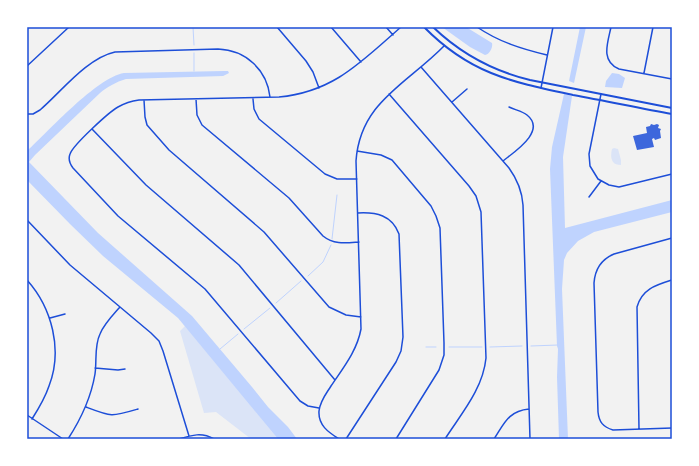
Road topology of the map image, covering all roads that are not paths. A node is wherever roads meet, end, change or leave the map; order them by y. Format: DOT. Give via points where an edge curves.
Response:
graph roads {
  1 [pos="69,27"];
  2 [pos="277,27"];
  3 [pos="331,27"];
  4 [pos="386,27"];
  5 [pos="401,27"];
  6 [pos="424,27"];
  7 [pos="433,27"];
  8 [pos="477,27"];
  9 [pos="553,27"];
  10 [pos="611,27"];
  11 [pos="653,27"];
  12 [pos="393,35"];
  13 [pos="444,46"];
  14 [pos="547,55"];
  15 [pos="361,62"];
  16 [pos="27,66"];
  17 [pos="421,67"];
  18 [pos="644,73"];
  19 [pos="672,79"];
  20 [pos="542,82"];
  21 [pos="319,88"];
  22 [pos="541,88"];
  23 [pos="467,89"];
  24 [pos="389,94"];
  25 [pos="601,94"];
  26 [pos="253,98"];
  27 [pos="270,98"];
  28 [pos="196,99"];
  29 [pos="144,100"];
  30 [pos="599,100"];
  31 [pos="452,102"];
  32 [pos="509,107"];
  33 [pos="672,108"];
  34 [pos="27,114"];
  35 [pos="672,114"];
  36 [pos="92,129"];
  37 [pos="357,151"];
  38 [pos="503,161"];
  39 [pos="672,174"];
  40 [pos="357,179"];
  41 [pos="601,181"];
  42 [pos="589,197"];
  43 [pos="358,213"];
  44 [pos="27,220"];
  45 [pos="672,238"];
  46 [pos="359,242"];
  47 [pos="27,280"];
  48 [pos="672,280"];
  49 [pos="120,307"];
  50 [pos="65,314"];
  51 [pos="361,317"];
  52 [pos="50,318"];
  53 [pos="95,368"];
  54 [pos="125,369"];
  55 [pos="336,380"];
  56 [pos="86,406"];
  57 [pos="138,408"];
  58 [pos="319,408"];
  59 [pos="529,409"];
  60 [pos="27,415"];
  61 [pos="32,419"];
  62 [pos="672,428"];
  63 [pos="639,429"];
  64 [pos="189,436"];
  65 [pos="63,439"];
  66 [pos="68,439"];
  67 [pos="179,439"];
  68 [pos="214,439"];
  69 [pos="339,439"];
  70 [pos="346,439"];
  71 [pos="396,439"];
  72 [pos="445,439"];
  73 [pos="494,439"];
  74 [pos="530,439"];
  1 -- 16 [label="street"];
  2 -- 21 [label="street" via="313,72"];
  3 -- 15 [label="street"];
  4 -- 12 [label="street"];
  5 -- 12 [label="street"];
  6 -- 13 [label="main road"];
  7 -- 20 [label="main road" via="452,44 484,64"];
  8 -- 14 [label="street" via="496,39"];
  9 -- 14 [label="street"];
  10 -- 18 [label="street" via="606,52 609,62 617,68"];
  11 -- 18 [label="street"];
  12 -- 15 [label="street"];
  13 -- 17 [label="street"];
  13 -- 22 [label="main road" via="487,72"];
  14 -- 20 [label="street"];
  15 -- 21 [label="street" via="340,78"];
  17 -- 24 [label="street"];
  17 -- 31 [label="street"];
  18 -- 19 [label="street"];
  20 -- 22 [label="street"];
  20 -- 25 [label="main road"];
  21 -- 27 [label="street" via="294,96"];
  22 -- 30 [label="main road"];
  23 -- 31 [label="street"];
  24 -- 37 [label="street" via="366,122"];
  24 -- 72 [label="street" via="470,186 481,212 485,368 479,387"];
  25 -- 30 [label="street"];
  25 -- 33 [label="main road"];
  26 -- 27 [label="street"];
  26 -- 28 [label="street"];
  26 -- 40 [label="street" via="254,109 259,119 320,170 335,179"];
  27 -- 34 [label="street" via="269,86 262,74 248,58 232,51 218,49 115,52 94,61 40,110"];
  28 -- 29 [label="street"];
  28 -- 46 [label="street" via="197,115 202,125 289,198 323,236 338,243"];
  29 -- 36 [label="street" via="131,101 119,106"];
  29 -- 51 [label="street" via="147,125 169,150 264,232 329,307 342,314"];
  30 -- 35 [label="main road"];
  30 -- 41 [label="street" via="589,159 593,172"];
  31 -- 38 [label="street"];
  32 -- 38 [label="street" via="528,115 533,130 528,140"];
  36 -- 55 [label="street" via="146,185 239,265"];
  36 -- 58 [label="street" via="71,150 69,159 73,168 118,216 205,288 297,399 306,405"];
  37 -- 40 [label="street"];
  37 -- 71 [label="street" via="381,155 392,160 431,206 440,228 443,360 434,380"];
  38 -- 59 [label="street" via="516,178 523,199"];
  39 -- 41 [label="street" via="623,187"];
  40 -- 43 [label="street"];
  41 -- 42 [label="street"];
  43 -- 46 [label="street"];
  43 -- 70 [label="street" via="376,213 384,216 399,234 403,337 396,362"];
  44 -- 49 [label="street" via="70,266"];
  45 -- 63 [label="street" via="611,255 600,265 594,276 599,418 604,426 611,429"];
  46 -- 51 [label="street"];
  47 -- 52 [label="street"];
  48 -- 63 [label="street" via="650,288 637,307"];
  49 -- 53 [label="street" via="99,335"];
  49 -- 64 [label="street" via="152,333 161,344"];
  50 -- 52 [label="street"];
  51 -- 55 [label="street" via="358,344"];
  52 -- 61 [label="street" via="55,345 53,372 47,394"];
  53 -- 54 [label="street"];
  53 -- 56 [label="street"];
  55 -- 58 [label="street"];
  56 -- 57 [label="street" via="112,416"];
  56 -- 66 [label="street"];
  58 -- 69 [label="street" via="322,425"];
  59 -- 73 [label="street" via="511,414"];
  59 -- 74 [label="street"];
  60 -- 61 [label="street"];
  61 -- 65 [label="street"];
  62 -- 63 [label="street"];
  64 -- 67 [label="street"];
  64 -- 68 [label="street" via="202,434"];
}
